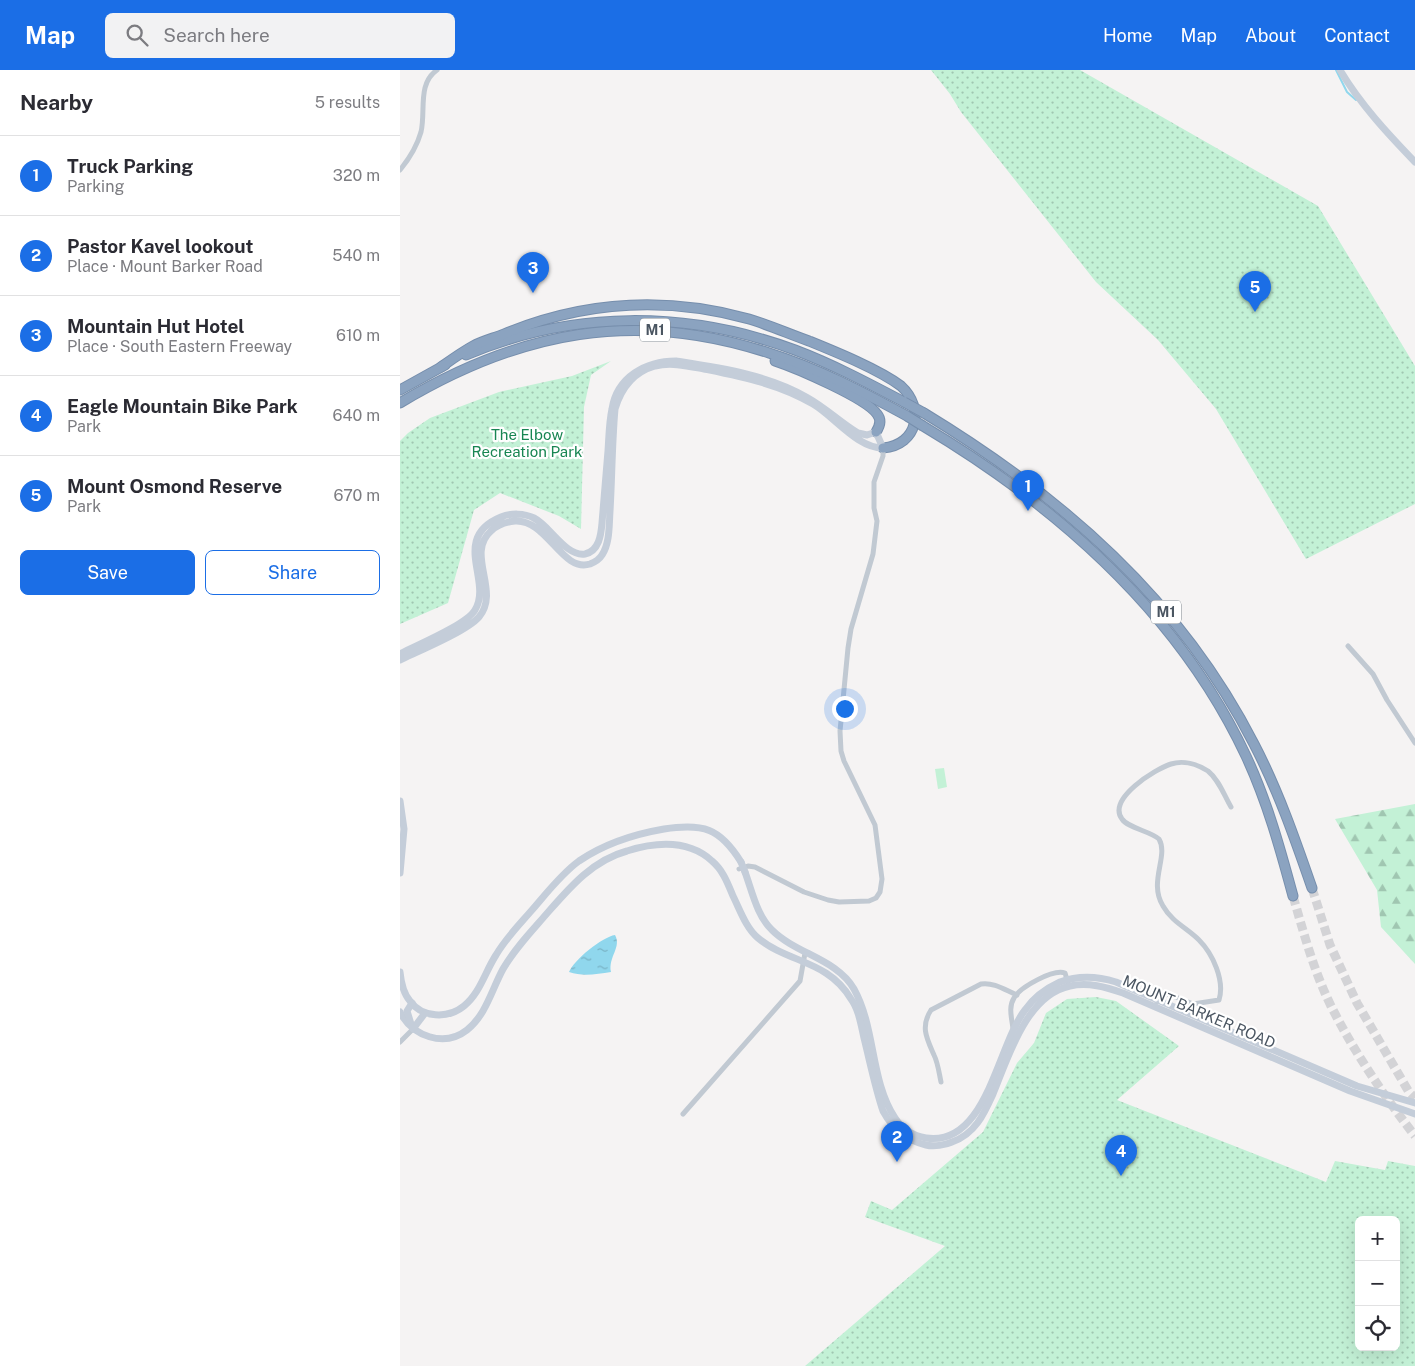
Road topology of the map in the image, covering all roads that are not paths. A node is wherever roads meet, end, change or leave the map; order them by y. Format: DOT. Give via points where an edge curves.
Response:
graph roads {
  1 [pos="437,70"];
  2 [pos="1340,70"];
  3 [pos="1415,162"];
  4 [pos="400,170"];
  5 [pos="651,330"];
  6 [pos="441,367"];
  7 [pos="400,390"];
  8 [pos="400,403"];
  9 [pos="876,432"];
  10 [pos="883,450"];
  11 [pos="1348,646"];
  12 [pos="400,654"];
  13 [pos="400,660"];
  14 [pos="1415,743"];
  15 [pos="400,800"];
  16 [pos="1231,807"];
  17 [pos="742,868"];
  18 [pos="400,873"];
  19 [pos="1312,888"];
  20 [pos="1292,896"];
  21 [pos="805,953"];
  22 [pos="803,961"];
  23 [pos="400,972"];
  24 [pos="1068,983"];
  25 [pos="1017,994"];
  26 [pos="1156,1003"];
  27 [pos="412,1004"];
  28 [pos="400,1012"];
  29 [pos="425,1013"];
  30 [pos="412,1029"];
  31 [pos="1013,1030"];
  32 [pos="400,1042"];
  33 [pos="941,1082"];
  34 [pos="1404,1101"];
  35 [pos="1415,1103"];
  36 [pos="1402,1110"];
  37 [pos="683,1114"];
  38 [pos="1415,1114"];
  1 -- 4 [label="street" via="430,74 424,87 421,132"];
  2 -- 3 [label="main road" via="1372,115"];
  5 -- 8 [label="highway, M1" via="591,332 521,348 473,364"];
  5 -- 9 [label="highway" via="758,355 811,376 873,409 880,420"];
  5 -- 20 [label="highway, M1, bridge" via="712,338 769,353 854,388 907,416 991,469 1058,520 1125,582 1165,628 1206,684 1246,757 1269,814"];
  6 -- 7 [label="highway, M1"];
  6 -- 10 [label="highway" via="474,345 557,315 638,304 709,310 749,319 788,333 860,364 901,386 913,401 915,423 903,441"];
  6 -- 19 [label="highway, M1, bridge" via="496,343 556,327 616,320 677,322 736,332 794,350 850,374 924,413 989,454 1062,508 1124,565 1170,616 1211,672 1254,743 1280,799"];
  9 -- 10 [label="main road"];
  9 -- 12 [label="main road" via="858,433 816,402 767,380 676,361 645,366 626,380 612,408 602,523 595,548 590,553 572,552 542,524 526,515 508,514 491,522 476,542 475,562 480,595 475,610 459,624"];
  10 -- 13 [label="main road" via="862,442 816,406 772,385 686,366 664,365 647,369 627,385 615,409 609,524 602,556 586,565 576,563 532,524 518,521 498,525 489,532 481,552 488,597 483,612 457,632"];
  10 -- 17 [label="street" via="874,482 877,534 851,629 840,731 844,761 875,825 882,879 880,892 869,901 840,902 804,892 755,867"];
  11 -- 14 [label="street" via="1373,674"];
  15 -- 18 [label="main road" via="404,829"];
  16 -- 26 [label="street" via="1209,772 1181,762 1161,768 1142,780 1120,804 1119,814 1124,822 1159,838 1162,848 1157,881 1160,900 1172,918 1206,948 1222,988 1219,1000 1213,1002 1193,1004 1168,994"];
  17 -- 21 [label="main road, MOUNT BARKER ROAD" via="767,924"];
  17 -- 29 [label="main road, MOUNT BARKER ROAD" via="724,839 701,828 676,827 615,842 579,861 556,883 495,955 476,992 464,1006 447,1014"];
  21 -- 22 [label="street"];
  21 -- 31 [label="main road, MOUNT BARKER ROAD" via="834,969 852,986 865,1012 886,1100 896,1120 913,1134 946,1138 969,1123 982,1102"];
  22 -- 24 [label="main road, MOUNT BARKER ROAD" via="831,976 852,1000 859,1016 880,1102 891,1125 910,1140 929,1146 956,1141 975,1127 984,1114 1026,1020 1042,1001"];
  22 -- 30 [label="main road, MOUNT BARKER ROAD" via="757,937 746,923 727,881 713,861 678,844 661,843 624,851 602,862 572,886 516,949 482,1012 464,1032 451,1038 438,1038 427,1037"];
  22 -- 37 [label="street" via="800,981"];
  23 -- 27 [label="main road" via="404,992"];
  24 -- 25 [label="street" via="1065,973 1055,973 1035,981"];
  24 -- 26 [label="main road, MOUNT BARKER ROAD" via="1101,986"];
  24 -- 31 [label="main road, MOUNT BARKER ROAD" via="1055,985 1035,998"];
  25 -- 31 [label="street" via="1011,1010"];
  25 -- 33 [label="street" via="988,983 931,1010 926,1017 925,1033"];
  26 -- 34 [label="main road, MOUNT BARKER ROAD" via="1357,1086"];
  26 -- 36 [label="main road, MOUNT BARKER ROAD" via="1350,1091"];
  27 -- 29 [label="main road"];
  27 -- 30 [label="main road" via="407,1012"];
  28 -- 30 [label="main road"];
  29 -- 30 [label="main road"];
  30 -- 32 [label="street"];
  34 -- 35 [label="main road, MOUNT BARKER ROAD"];
  34 -- 36 [label="main road"];
  36 -- 38 [label="main road, MOUNT BARKER ROAD"];
}
